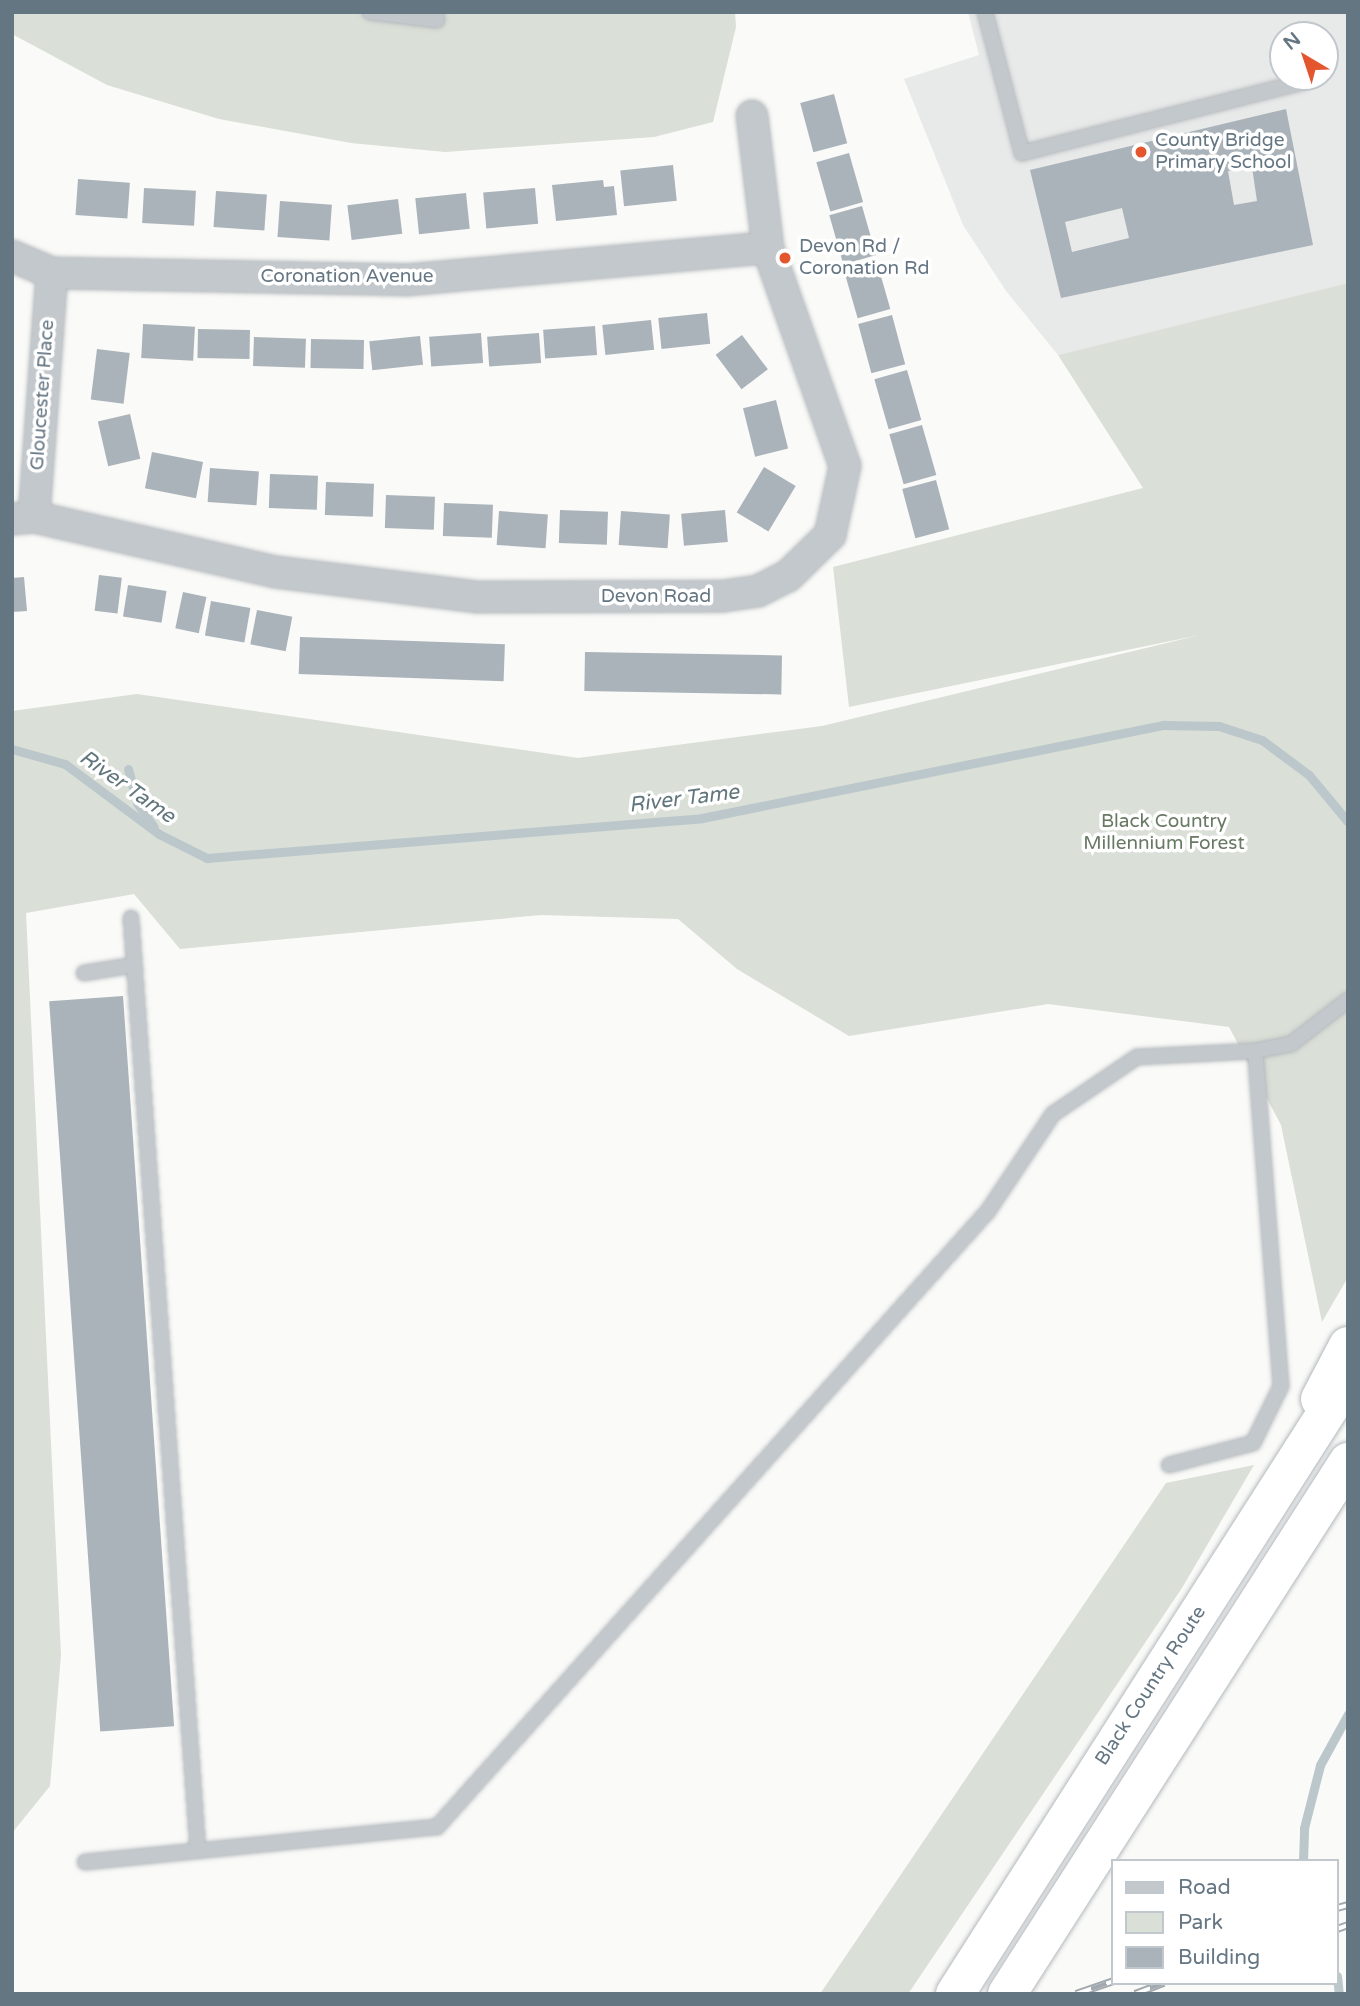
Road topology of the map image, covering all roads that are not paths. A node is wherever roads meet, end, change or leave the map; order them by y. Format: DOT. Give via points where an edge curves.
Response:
graph roads {
  1 [pos="370,12"];
  2 [pos="435,12"];
  3 [pos="985,12"];
  4 [pos="1269,91"];
  5 [pos="752,116"];
  6 [pos="768,248"];
  7 [pos="12,256"];
  8 [pos="52,273"];
  9 [pos="23,518"];
  10 [pos="131,918"];
  11 [pos="134,965"];
  12 [pos="83,973"];
  13 [pos="1348,1000"];
  14 [pos="1255,1051"];
  15 [pos="1348,1346"];
  16 [pos="1348,1379"];
  17 [pos="1348,1462"];
  18 [pos="1169,1465"];
  19 [pos="1258,1519"];
  20 [pos="198,1851"];
  21 [pos="85,1862"];
  22 [pos="955,1994"];
  23 [pos="1007,1994"];
  1 -- 2 [label="lane" via="437,20"];
  3 -- 4 [label="lane" via="1022,153"];
  5 -- 6 [label="street, Devon Road"];
  6 -- 8 [label="street, Coronation Avenue" via="406,280"];
  6 -- 9 [label="street, Devon Road" via="845,466 830,535 812,557 758,591 723,596 478,597 276,572"];
  7 -- 8 [label="street, Coronation Avenue"];
  8 -- 9 [label="street, Gloucester Place"];
  10 -- 11 [label="lane"];
  11 -- 12 [label="lane"];
  11 -- 20 [label="lane"];
  13 -- 14 [label="lane" via="1290,1044"];
  14 -- 18 [label="lane" via="1281,1386 1253,1443"];
  14 -- 20 [label="lane" via="1137,1057 1053,1114 988,1211 437,1827"];
  15 -- 19 [label="highway"];
  16 -- 19 [label="highway, Black Country Route"];
  17 -- 23 [label="highway"];
  19 -- 22 [label="highway, Black Country Route"];
  20 -- 21 [label="lane"];
}
